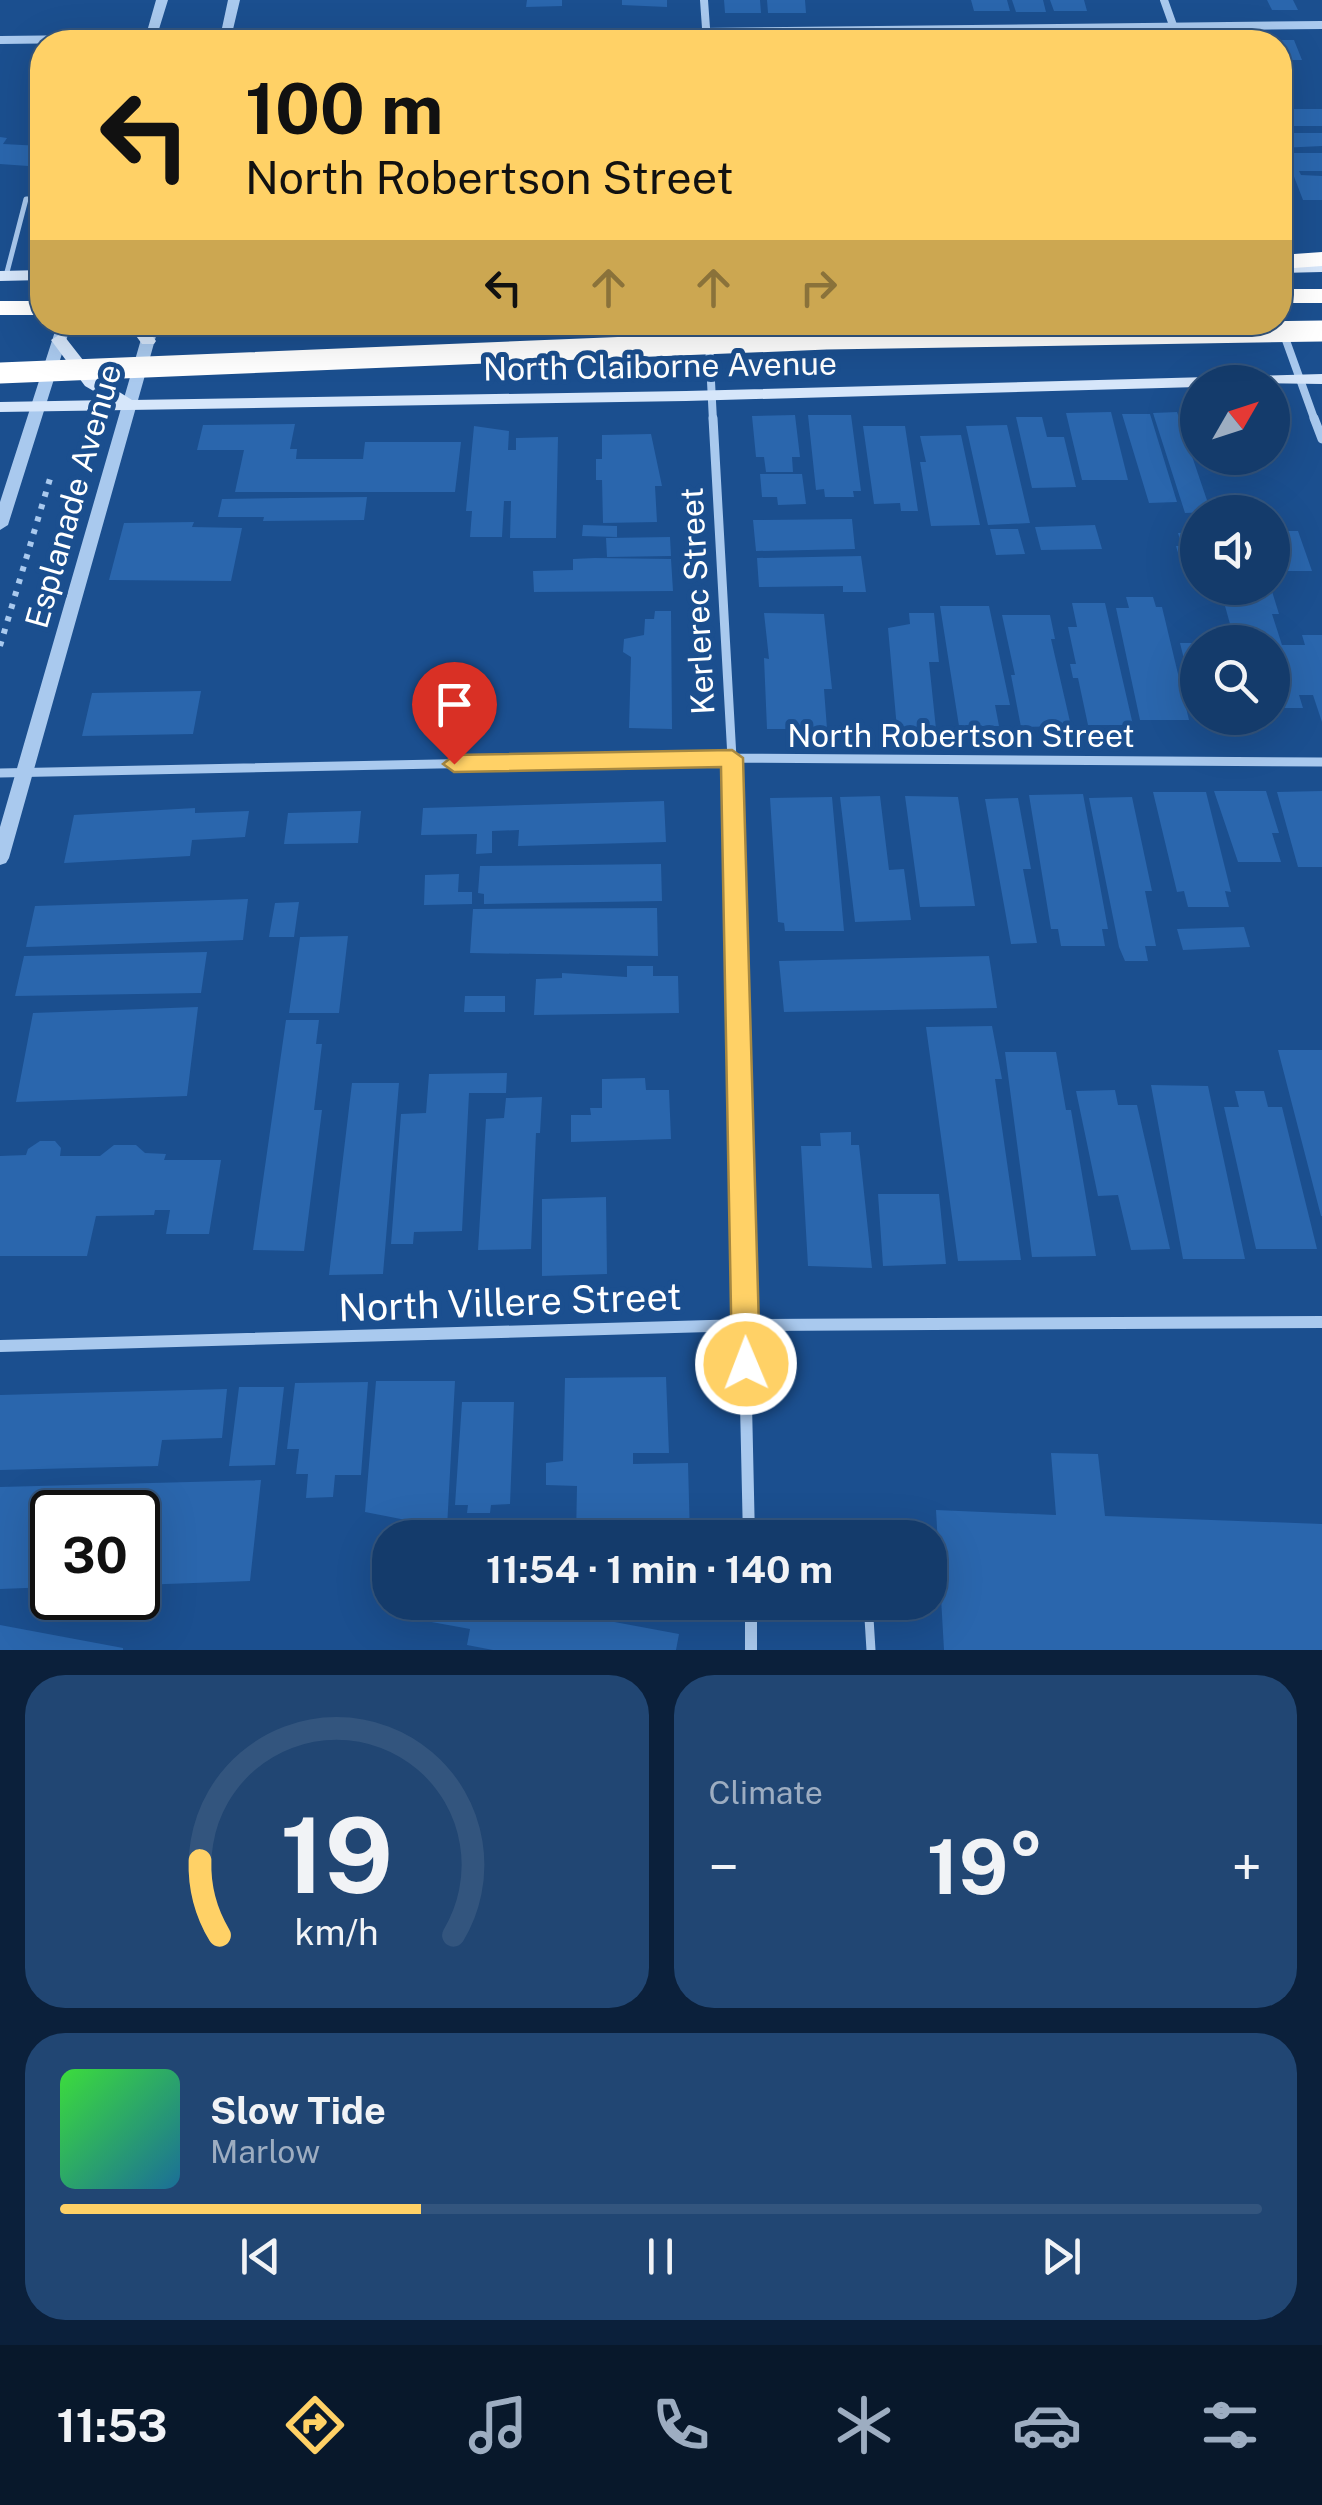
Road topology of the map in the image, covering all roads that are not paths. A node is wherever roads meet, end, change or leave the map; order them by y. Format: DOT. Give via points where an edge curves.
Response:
graph roads {
  1 [pos="162,0"];
  2 [pos="234,0"];
  3 [pos="704,0"];
  4 [pos="1164,0"];
  5 [pos="1322,25"];
  6 [pos="1174,26"];
  7 [pos="153,30"];
  8 [pos="227,30"];
  9 [pos="706,30"];
  10 [pos="1030,30"];
  11 [pos="1176,30"];
  12 [pos="0,40"];
  13 [pos="30,40"];
  14 [pos="30,199"];
  15 [pos="1322,259"];
  16 [pos="1292,263"];
  17 [pos="1292,266"];
  18 [pos="1322,268"];
  19 [pos="30,275"];
  20 [pos="3,276"];
  21 [pos="1292,296"];
  22 [pos="1322,296"];
  23 [pos="0,308"];
  24 [pos="30,308"];
  25 [pos="1292,331"];
  26 [pos="1322,331"];
  27 [pos="60,335"];
  28 [pos="144,335"];
  29 [pos="150,335"];
  30 [pos="709,335"];
  31 [pos="1064,335"];
  32 [pos="1284,335"];
  33 [pos="59,340"];
  34 [pos="148,341"];
  35 [pos="443,352"];
  36 [pos="0,353"];
  37 [pos="0,373"];
  38 [pos="1300,379"];
  39 [pos="1322,379"];
  40 [pos="713,396"];
  41 [pos="131,406"];
  42 [pos="38,407"];
  43 [pos="0,408"];
  44 [pos="1322,440"];
  45 [pos="7,481"];
  46 [pos="0,524"];
  47 [pos="732,758"];
  48 [pos="1322,762"];
  49 [pos="25,772"];
  50 [pos="0,773"];
  51 [pos="0,858"];
  52 [pos="1322,1322"];
  53 [pos="745,1325"];
  54 [pos="0,1346"];
  55 [pos="749,1520"];
  56 [pos="751,1620"];
  57 [pos="869,1620"];
  58 [pos="752,1650"];
  59 [pos="871,1650"];
  1 -- 7 [label="street"];
  2 -- 8 [label="street"];
  3 -- 9 [label="street"];
  4 -- 6 [label="street"];
  5 -- 6 [label="street"];
  6 -- 10 [label="street"];
  6 -- 11 [label="street"];
  12 -- 13 [label="street"];
  14 -- 20 [label="lane"];
  15 -- 16 [label="highway"];
  17 -- 18 [label="main road"];
  19 -- 20 [label="main road"];
  21 -- 22 [label="highway"];
  23 -- 24 [label="highway"];
  25 -- 26 [label="highway, bridge"];
  27 -- 33 [label="street, Esplanade Avenue"];
  28 -- 34 [label="main road"];
  29 -- 34 [label="street, Esplanade Avenue"];
  30 -- 40 [label="street, Kerlerec Street"];
  31 -- 35 [label="highway, bridge"];
  32 -- 38 [label="street"];
  33 -- 41 [label="main road" via="91,382"];
  33 -- 42 [label="street, Esplanade Avenue"];
  34 -- 41 [label="street, Esplanade Avenue"];
  35 -- 36 [label="highway, bridge"];
  35 -- 37 [label="highway, bridge"];
  38 -- 39 [label="main road, North Claiborne Avenue"];
  38 -- 40 [label="main road, North Claiborne Avenue"];
  38 -- 44 [label="street"];
  40 -- 41 [label="main road, North Claiborne Avenue"];
  40 -- 47 [label="street, Kerlerec Street"];
  41 -- 42 [label="main road, North Claiborne Avenue"];
  41 -- 49 [label="street, Esplanade Avenue"];
  42 -- 43 [label="main road, North Claiborne Avenue"];
  42 -- 45 [label="street, Esplanade Avenue"];
  45 -- 46 [label="street, Esplanade Avenue"];
  47 -- 48 [label="street, North Robertson Street"];
  47 -- 49 [label="street, North Robertson Street"];
  47 -- 53 [label="street, Kerlerec Street"];
  49 -- 50 [label="street, North Robertson Street"];
  49 -- 51 [label="street, Esplanade Avenue"];
  52 -- 53 [label="street, North Villere Street"];
  53 -- 54 [label="street, North Villere Street"];
  53 -- 55 [label="street, Kerlerec Street"];
  56 -- 58 [label="street"];
  57 -- 59 [label="lane"];
}
